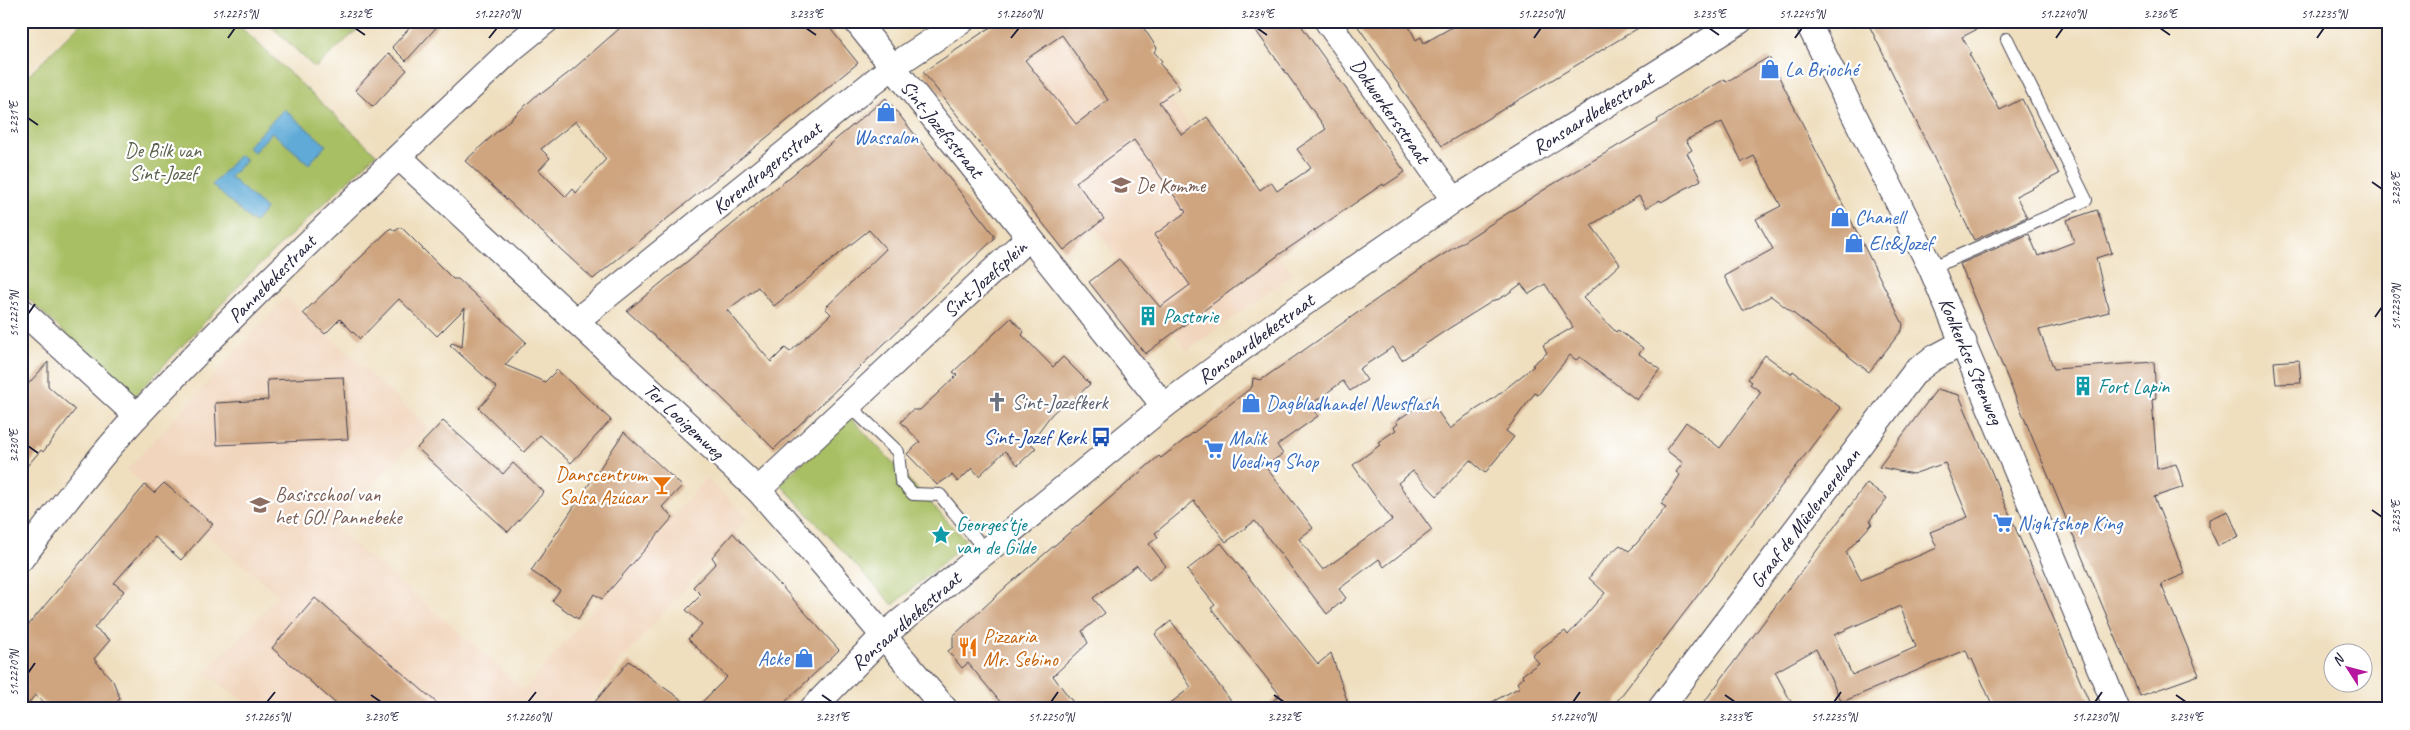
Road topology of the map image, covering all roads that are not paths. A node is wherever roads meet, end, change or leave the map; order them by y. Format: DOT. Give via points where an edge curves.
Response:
graph roads {
  1 [pos="546,21"];
  2 [pos="856,21"];
  3 [pos="962,21"];
  4 [pos="1327,21"];
  5 [pos="1740,21"];
  6 [pos="1807,21"];
  7 [pos="2006,39"];
  8 [pos="892,67"];
  9 [pos="399,157"];
  10 [pos="1454,200"];
  11 [pos="1029,237"];
  12 [pos="1931,268"];
  13 [pos="21,310"];
  14 [pos="576,321"];
  15 [pos="1964,342"];
  16 [pos="849,405"];
  17 [pos="1164,406"];
  18 [pos="137,416"];
  19 [pos="758,490"];
  20 [pos="986,551"];
  21 [pos="21,559"];
  22 [pos="884,634"];
  23 [pos="812,709"];
  24 [pos="945,709"];
  25 [pos="1660,709"];
  26 [pos="2117,709"];
  1 -- 9 [label="street, Pannebekestraat" via="514,47"];
  2 -- 8 [label="street, Sint-Jozefsstraat"];
  3 -- 8 [label="street, Korendragersstraat"];
  4 -- 10 [label="street, Dokwerkersstraat"];
  5 -- 10 [label="street, Ronsaardbekestraat"];
  6 -- 12 [label="street, Koolkerkse Steenweg"];
  7 -- 12 [label="lane" via="2086,200"];
  8 -- 11 [label="street, Sint-Jozefsstraat"];
  8 -- 14 [label="street, Korendragersstraat"];
  9 -- 14 [label="street, Ter Looigemweg"];
  9 -- 18 [label="street, Pannebekestraat" via="286,264"];
  10 -- 17 [label="street, Ronsaardbekestraat"];
  11 -- 16 [label="street, Sint-Jozefsplein"];
  11 -- 17 [label="street, Sint-Jozefsplein"];
  12 -- 15 [label="street, Koolkerkse Steenweg"];
  13 -- 18 [label="street"];
  14 -- 19 [label="street, Ter Looigemweg"];
  15 -- 25 [label="street, Graaf de Mûelenaerelaan" via="1915,372"];
  15 -- 26 [label="street, Koolkerkse Steenweg"];
  16 -- 19 [label="street, Sint-Jozefsplein"];
  16 -- 20 [label="lane" via="898,452 901,481 913,494 940,495"];
  17 -- 20 [label="street, Ronsaardbekestraat"];
  18 -- 21 [label="street, Pannebekestraat"];
  19 -- 22 [label="street, Ter Looigemweg"];
  20 -- 22 [label="street, Ronsaardbekestraat"];
  22 -- 23 [label="street, Ronsaardbekestraat"];
  22 -- 24 [label="street, Ter Looigemweg"];
}
